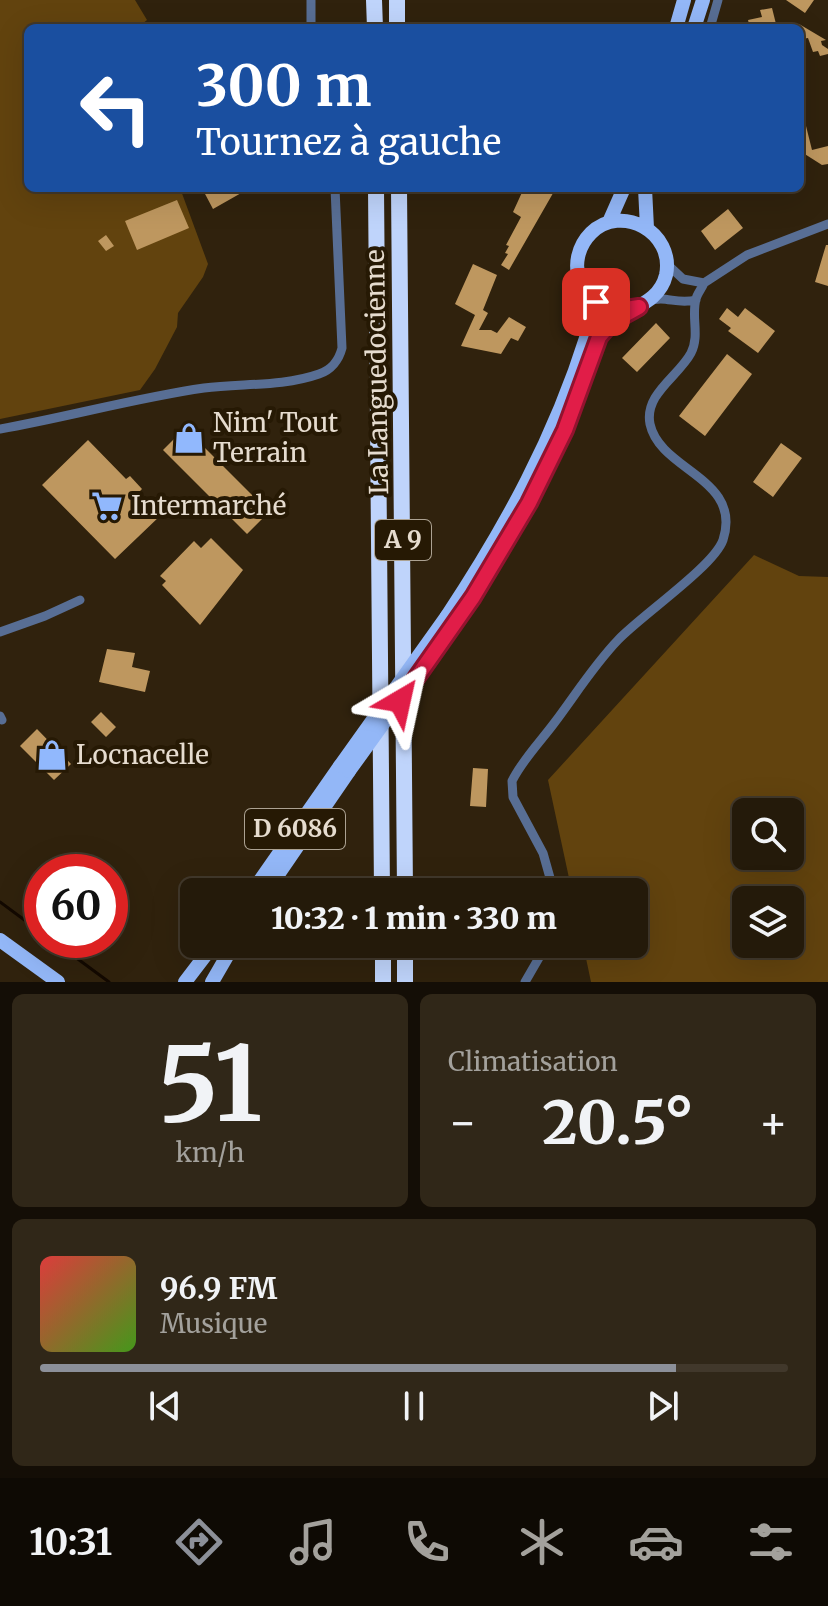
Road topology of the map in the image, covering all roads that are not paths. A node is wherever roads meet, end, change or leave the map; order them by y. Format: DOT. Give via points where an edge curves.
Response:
graph roads {
  1 [pos="311,0"];
  2 [pos="374,0"];
  3 [pos="397,0"];
  4 [pos="684,0"];
  5 [pos="703,0"];
  6 [pos="718,0"];
  7 [pos="311,24"];
  8 [pos="375,24"];
  9 [pos="397,24"];
  10 [pos="677,24"];
  11 [pos="695,24"];
  12 [pos="711,24"];
  13 [pos="335,192"];
  14 [pos="376,192"];
  15 [pos="399,192"];
  16 [pos="622,192"];
  17 [pos="645,192"];
  18 [pos="609,222"];
  19 [pos="828,224"];
  20 [pos="647,228"];
  21 [pos="667,264"];
  22 [pos="704,283"];
  23 [pos="587,294"];
  24 [pos="696,300"];
  25 [pos="644,304"];
  26 [pos="0,429"];
  27 [pos="80,600"];
  28 [pos="448,623"];
  29 [pos="0,632"];
  30 [pos="345,768"];
  31 [pos="262,878"];
  32 [pos="275,878"];
  33 [pos="382,878"];
  34 [pos="405,878"];
  35 [pos="550,878"];
  36 [pos="0,940"];
  37 [pos="205,958"];
  38 [pos="209,958"];
  39 [pos="226,958"];
  40 [pos="383,958"];
  41 [pos="405,958"];
  42 [pos="539,958"];
  43 [pos="58,982"];
  44 [pos="185,982"];
  45 [pos="197,982"];
  46 [pos="212,982"];
  47 [pos="383,982"];
  48 [pos="405,982"];
  49 [pos="525,982"];
  1 -- 7 [label="street"];
  2 -- 8 [label="highway"];
  3 -- 9 [label="highway"];
  4 -- 10 [label="main road"];
  5 -- 11 [label="main road"];
  6 -- 12 [label="street"];
  13 -- 26 [label="street" via="342,348 327,370 266,384 171,393"];
  14 -- 33 [label="highway, La Languedocienne / A 9"];
  15 -- 34 [label="highway, La Languedocienne / A 9"];
  16 -- 18 [label="main road"];
  17 -- 20 [label="main road"];
  18 -- 20 [label="main road" via="635,222"];
  18 -- 23 [label="main road" via="585,239 579,253 577,267"];
  19 -- 22 [label="street" via="747,255"];
  20 -- 21 [label="main road" via="661,243"];
  21 -- 22 [label="street" via="683,279"];
  21 -- 25 [label="main road" via="662,285"];
  22 -- 24 [label="street"];
  23 -- 25 [label="main road" via="607,308"];
  23 -- 28 [label="main road, D 6086" via="590,323 552,433"];
  24 -- 25 [label="street"];
  24 -- 35 [label="street" via="695,343 654,400 649,422 666,450 718,495 724,535 709,563 638,620 596,665 512,781 513,797"];
  25 -- 28 [label="main road, D 6086" via="612,322 599,337 565,430 529,503 489,572"];
  27 -- 29 [label="street"];
  28 -- 30 [label="main road, D 6086, bridge"];
  30 -- 31 [label="main road, D 6086"];
  30 -- 32 [label="main road, D 6086"];
  36 -- 43 [label="main road"];
  37 -- 44 [label="main road"];
  38 -- 45 [label="main road"];
  39 -- 46 [label="main road"];
  40 -- 47 [label="highway"];
  41 -- 48 [label="highway"];
  42 -- 49 [label="street"];
}
